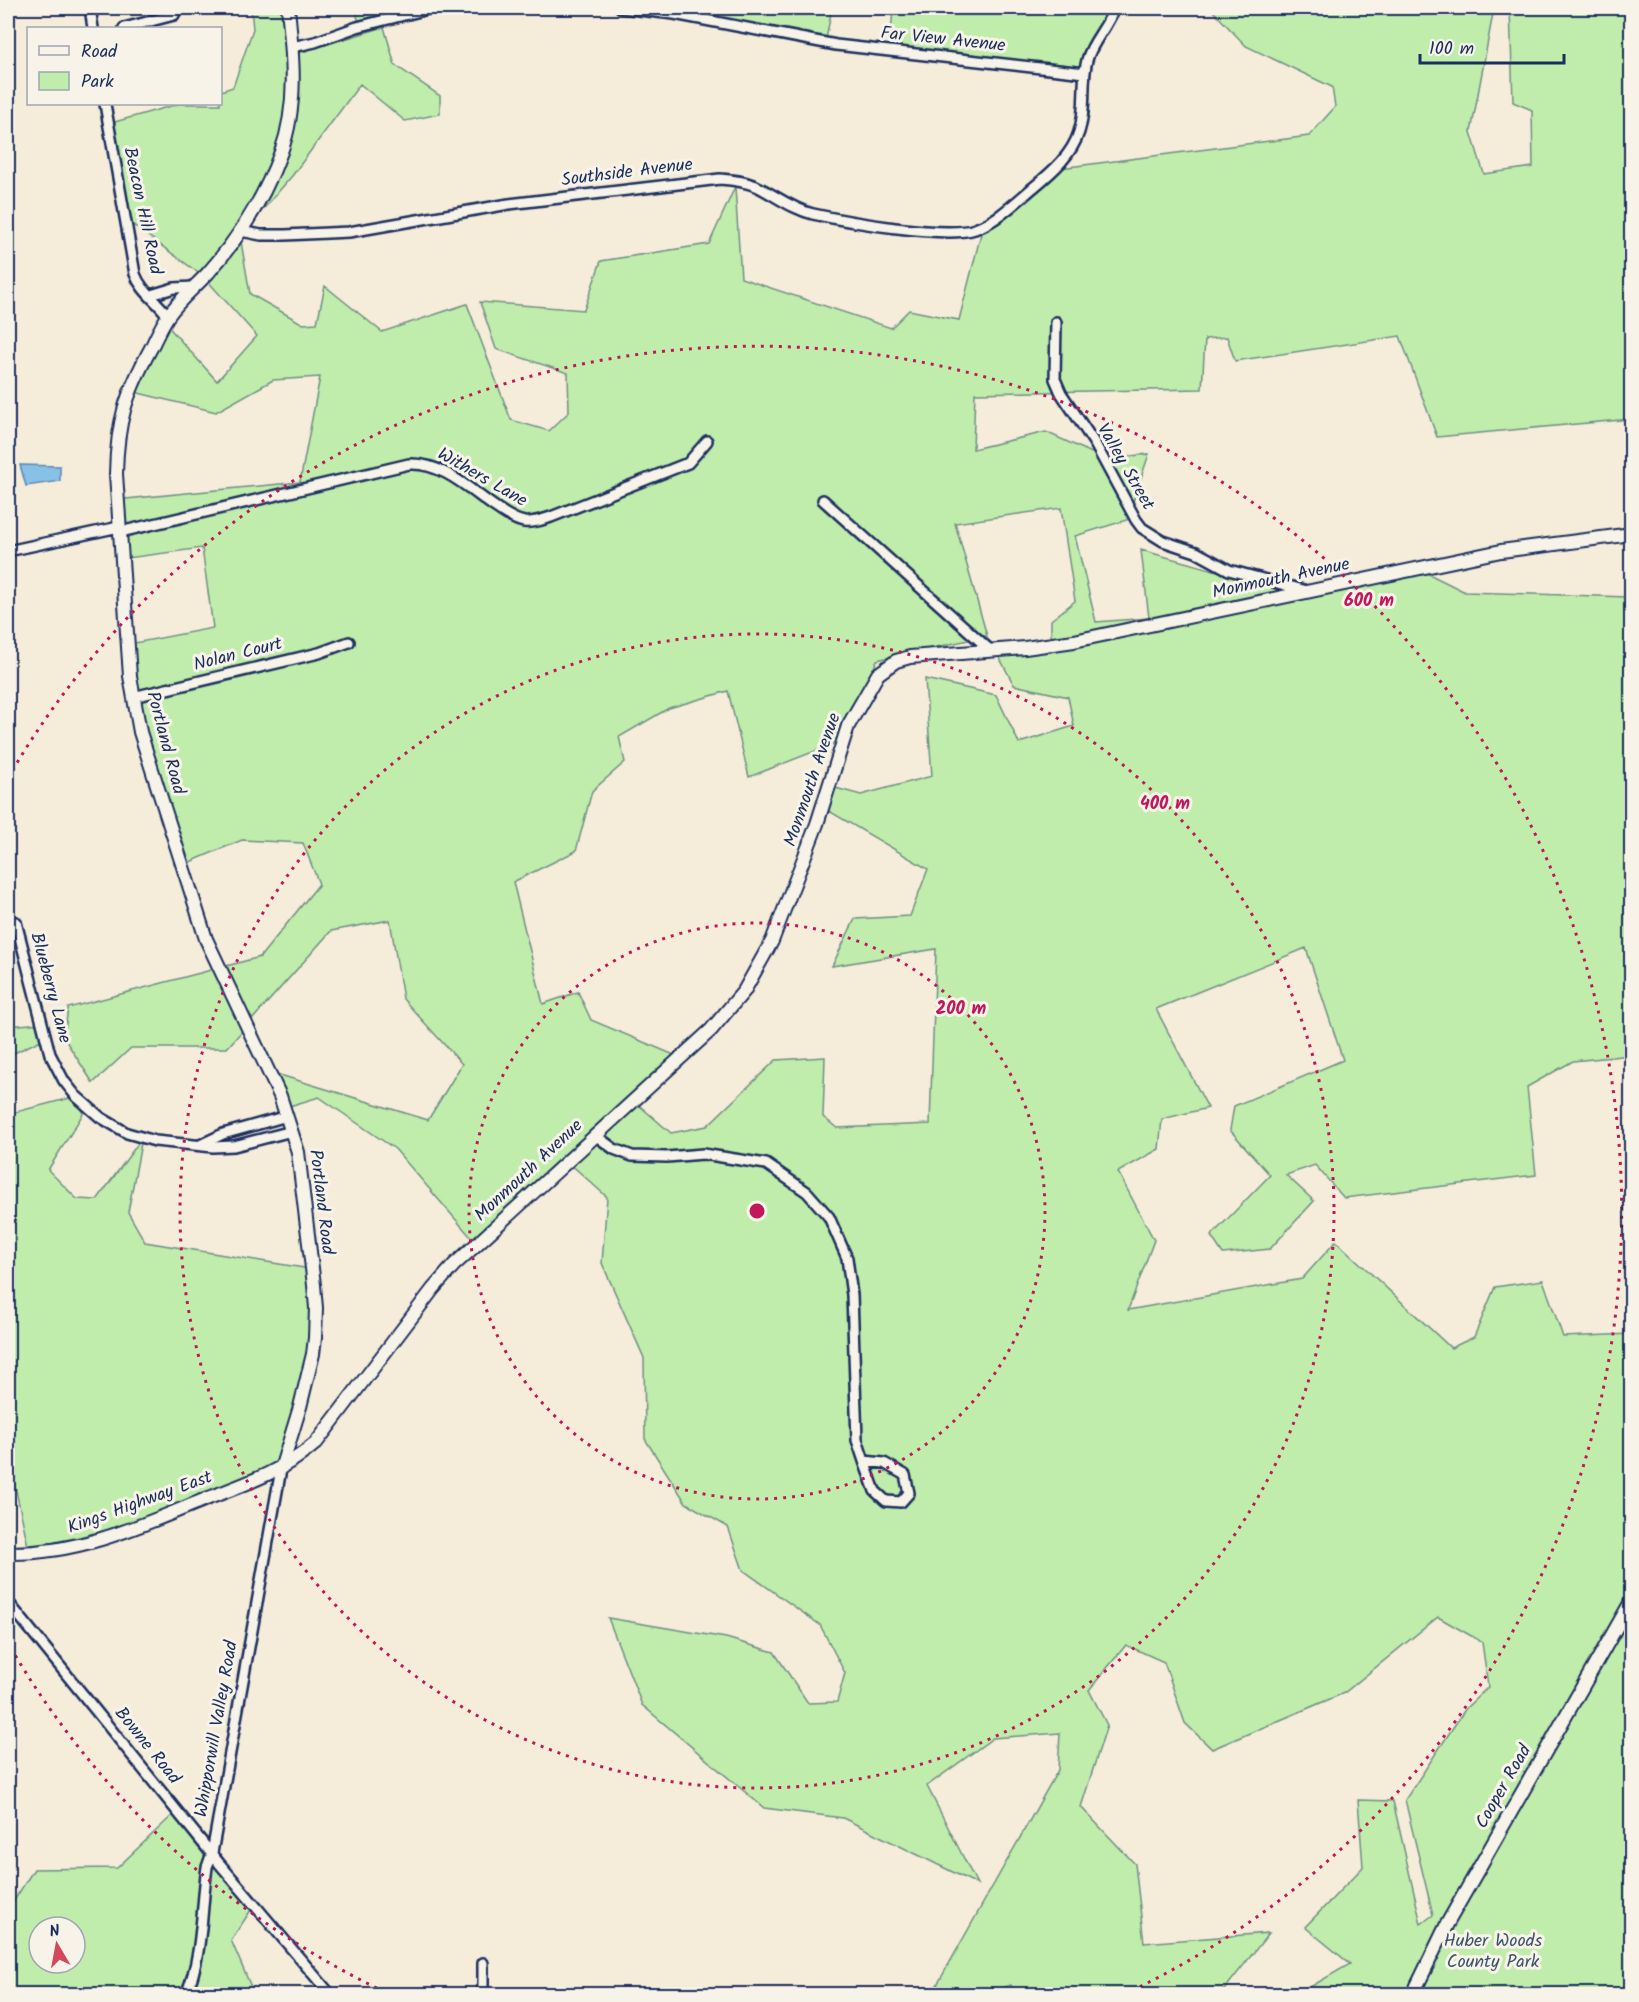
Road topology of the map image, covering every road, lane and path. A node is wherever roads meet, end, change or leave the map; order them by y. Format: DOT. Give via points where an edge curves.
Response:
graph roads {
  1 [pos="90,8"];
  2 [pos="288,8"];
  3 [pos="432,8"];
  4 [pos="621,8"];
  5 [pos="1114,8"];
  6 [pos="174,15"];
  7 [pos="93,27"];
  8 [pos="128,27"];
  9 [pos="292,47"];
  10 [pos="1085,73"];
  11 [pos="105,105"];
  12 [pos="241,231"];
  13 [pos="193,287"];
  14 [pos="151,295"];
  15 [pos="168,316"];
  16 [pos="1056,322"];
  17 [pos="707,441"];
  18 [pos="823,500"];
  19 [pos="120,530"];
  20 [pos="1632,534"];
  21 [pos="8,551"];
  22 [pos="1307,591"];
  23 [pos="349,642"];
  24 [pos="990,650"];
  25 [pos="133,697"];
  26 [pos="16,922"];
  27 [pos="287,1116"];
  28 [pos="292,1131"];
  29 [pos="595,1135"];
  30 [pos="200,1145"];
  31 [pos="864,1461"];
  32 [pos="280,1469"];
  33 [pos="8,1553"];
  34 [pos="1632,1600"];
  35 [pos="8,1602"];
  36 [pos="212,1853"];
  37 [pos="483,1963"];
  38 [pos="186,1995"];
  39 [pos="330,1995"];
  40 [pos="483,1995"];
  41 [pos="1413,1995"];
  1 -- 7 [label="street"];
  2 -- 9 [label="street, Portland Road"];
  3 -- 9 [label="street"];
  4 -- 10 [label="street, Far View Avenue" via="674,14 836,45"];
  5 -- 10 [label="street, Southside Avenue" via="1092,47"];
  6 -- 8 [label="street"];
  9 -- 12 [label="street, Portland Road" via="291,108 286,135 273,172"];
  10 -- 12 [label="street, Southside Avenue" via="1083,113 1074,145 1046,177 975,229 934,232 812,214 754,186 720,179 509,204 349,232 261,235"];
  11 -- 14 [label="street, Beacon Hill Road" via="135,274"];
  12 -- 13 [label="street, Portland Road"];
  13 -- 14 [label="street"];
  13 -- 15 [label="street, Portland Road"];
  14 -- 15 [label="street, Beacon Hill Road"];
  15 -- 19 [label="street, Portland Road" via="134,379 122,412 116,447"];
  16 -- 22 [label="street, Valley Street" via="1055,379 1142,528 1229,570"];
  17 -- 19 [label="street, Withers Lane" via="688,463 535,522 510,518 453,477 422,463"];
  18 -- 24 [label="street"];
  19 -- 21 [label="street, Withers Lane"];
  19 -- 25 [label="street, Portland Road"];
  20 -- 22 [label="street, Monmouth Avenue" via="1501,550"];
  22 -- 24 [label="street, Monmouth Avenue" via="1074,641"];
  23 -- 25 [label="street, Nolan Court" via="319,653"];
  24 -- 29 [label="street, Monmouth Avenue" via="910,657 896,661 878,674 848,726 818,825 783,915 744,991 711,1030"];
  25 -- 27 [label="street, Portland Road" via="140,732 206,939"];
  26 -- 30 [label="street, Blueberry Lane" via="50,1054 76,1096 100,1117 138,1137"];
  27 -- 28 [label="street, Portland Road"];
  27 -- 30 [label="street, Blueberry Lane" via="223,1134"];
  28 -- 30 [label="street, Blueberry Lane" via="234,1146"];
  28 -- 32 [label="street, Portland Road" via="314,1285 315,1338 300,1407"];
  29 -- 31 [label="street" via="632,1156 703,1154 766,1164 807,1192 829,1217 847,1258 857,1440"];
  29 -- 32 [label="street, Monmouth Avenue" via="454,1265 323,1435 300,1458"];
  31 -- 31 [label="street" via="875,1491 886,1501 901,1502 909,1493 905,1475 884,1463"];
  32 -- 33 [label="street, Kings Highway East" via="92,1543 48,1552"];
  32 -- 36 [label="street, Whipporwill Valley Road"];
  34 -- 41 [label="street, Cooper Road" via="1447,1924"];
  35 -- 36 [label="street, Bowne Road"];
  36 -- 38 [label="street, Whipporwill Valley Road" via="196,1958"];
  36 -- 39 [label="street, Bowne Road"];
  37 -- 40 [label="street"];
}
